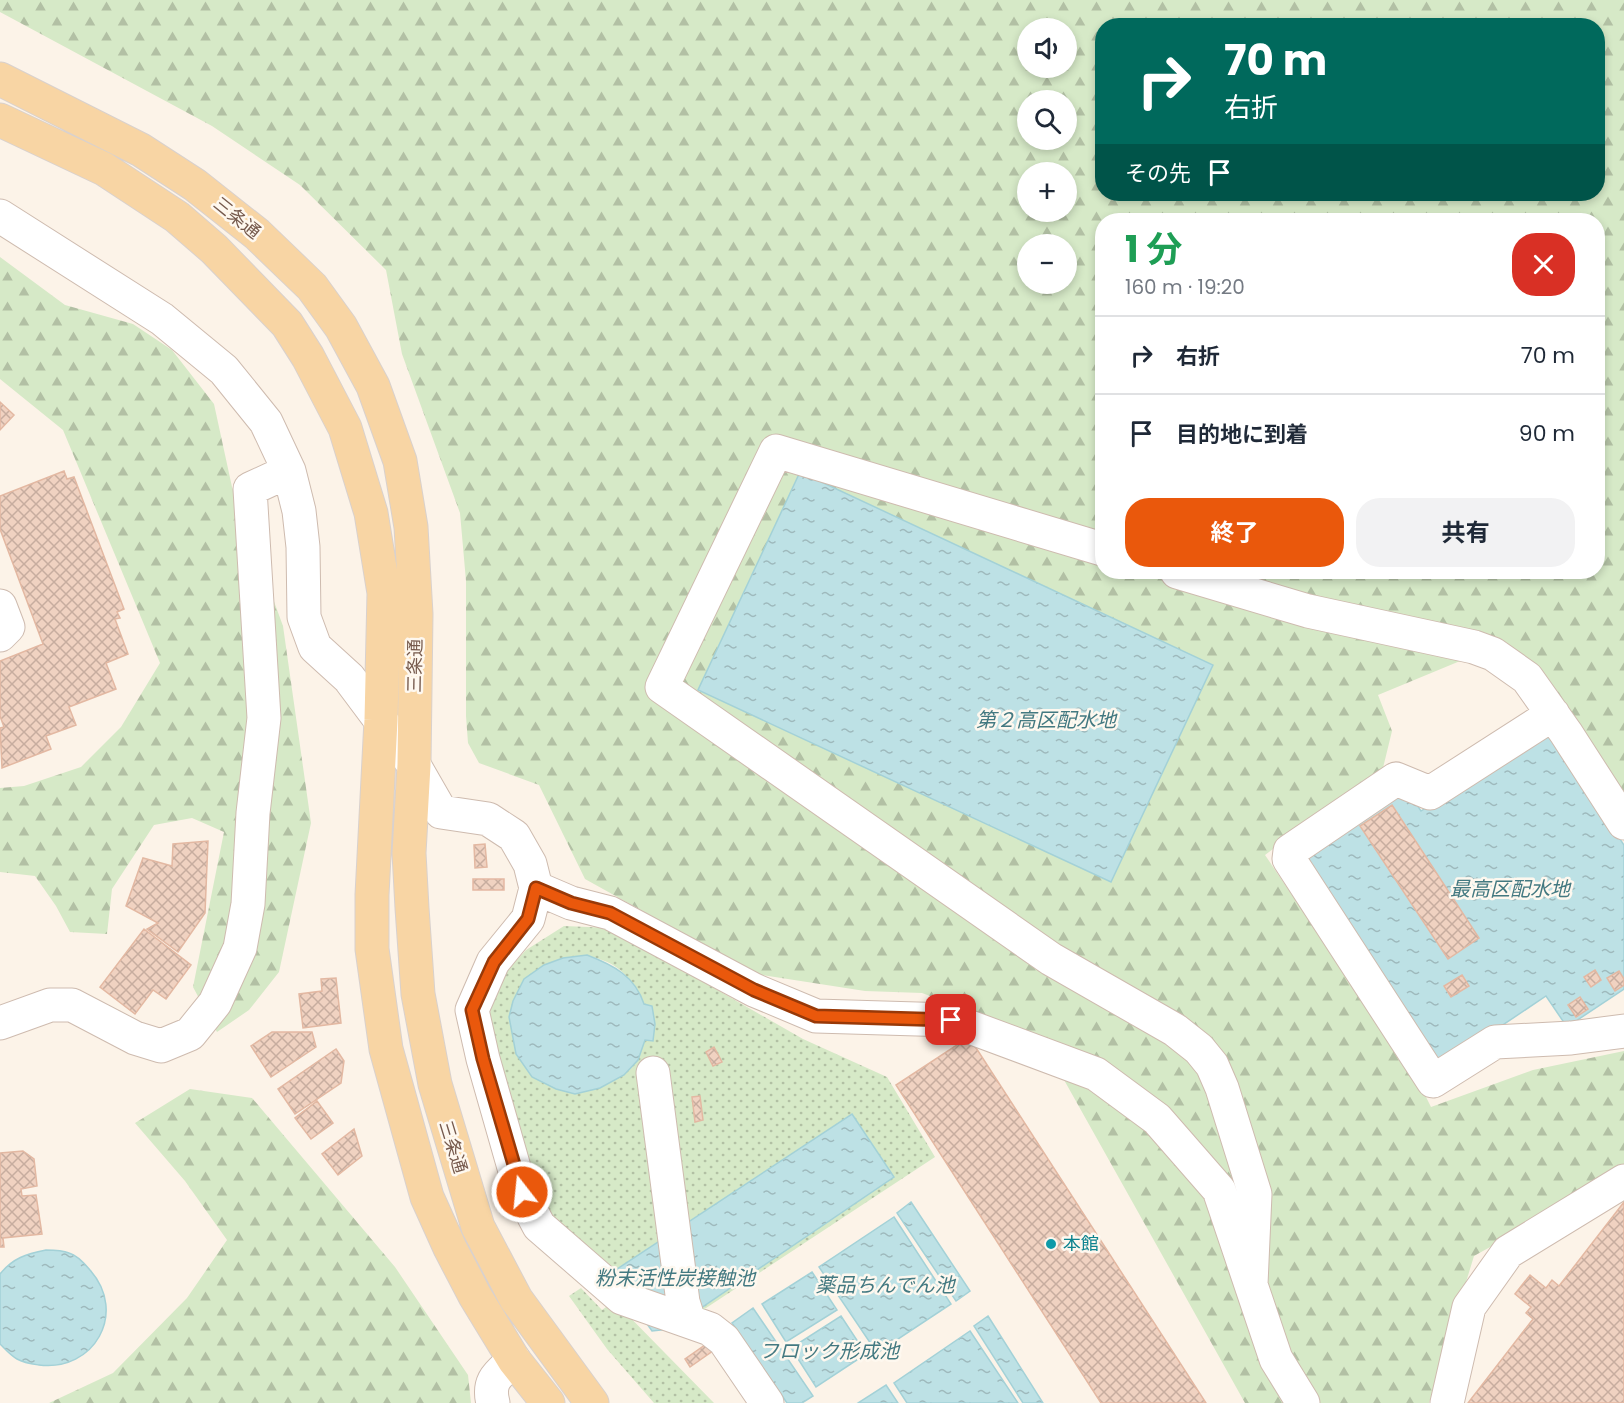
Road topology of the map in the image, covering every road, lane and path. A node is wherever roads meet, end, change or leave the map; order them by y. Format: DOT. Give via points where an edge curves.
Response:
graph roads {
  1 [pos="0,79"];
  2 [pos="0,120"];
  3 [pos="0,216"];
  4 [pos="289,471"];
  5 [pos="1095,547"];
  6 [pos="1201,579"];
  7 [pos="0,606"];
  8 [pos="0,635"];
  9 [pos="1553,714"];
  10 [pos="381,720"];
  11 [pos="414,765"];
  12 [pos="1624,823"];
  13 [pos="536,888"];
  14 [pos="0,1023"];
  15 [pos="1624,1031"];
  16 [pos="653,1073"];
  17 [pos="1624,1181"];
  18 [pos="1251,1284"];
  19 [pos="689,1321"];
  20 [pos="514,1360"];
  21 [pos="493,1403"];
  22 [pos="548,1403"];
  23 [pos="592,1403"];
  24 [pos="767,1403"];
  25 [pos="1303,1403"];
  26 [pos="1447,1403"];
  1 -- 11 [label="main road, 三条通" via="141,150 195,184 257,234 304,279 340,327 373,386 400,461 411,527 416,614"];
  2 -- 10 [label="main road, 三条通" via="104,169 177,217 256,291 298,340 345,428 371,513 384,593"];
  3 -- 4 [label="street" via="162,319 224,370 266,422"];
  4 -- 10 [label="street" via="303,547 304,617 315,647 349,678"];
  4 -- 14 [label="street" via="250,489 264,718 248,904 240,948 215,1003 190,1034 161,1046 135,1038 72,1005 50,1005"];
  5 -- 18 [label="street" via="776,451 662,687 1052,959 1175,1030 1198,1049 1212,1065 1222,1088 1255,1194"];
  6 -- 9 [label="street" via="1308,611 1493,654 1527,678"];
  7 -- 8 [label="street" via="8,627"];
  9 -- 12 [label="street"];
  9 -- 15 [label="street" via="1430,793 1396,779 1290,850 1289,859 1432,1081 1495,1042"];
  10 -- 11 [label="street"];
  10 -- 20 [label="main road, 三条通" via="372,949 386,1049 427,1197 475,1296"];
  11 -- 13 [label="street" via="441,812 488,819 514,836 530,864"];
  11 -- 23 [label="main road, 三条通" via="412,908 418,994 435,1084 478,1227 516,1299"];
  13 -- 18 [label="street" via="571,903 610,913 754,990 816,1016 951,1020 1096,1074 1157,1119 1219,1190"];
  13 -- 19 [label="street" via="528,919 494,962 472,1010 522,1192 539,1226 622,1298"];
  16 -- 19 [label="street" via="683,1302"];
  17 -- 26 [label="street" via="1508,1252 1469,1307"];
  18 -- 25 [label="street" via="1276,1359"];
  19 -- 24 [label="street" via="724,1340"];
  20 -- 21 [label="street" via="494,1379"];
  20 -- 22 [label="main road, 三条通"];
}
